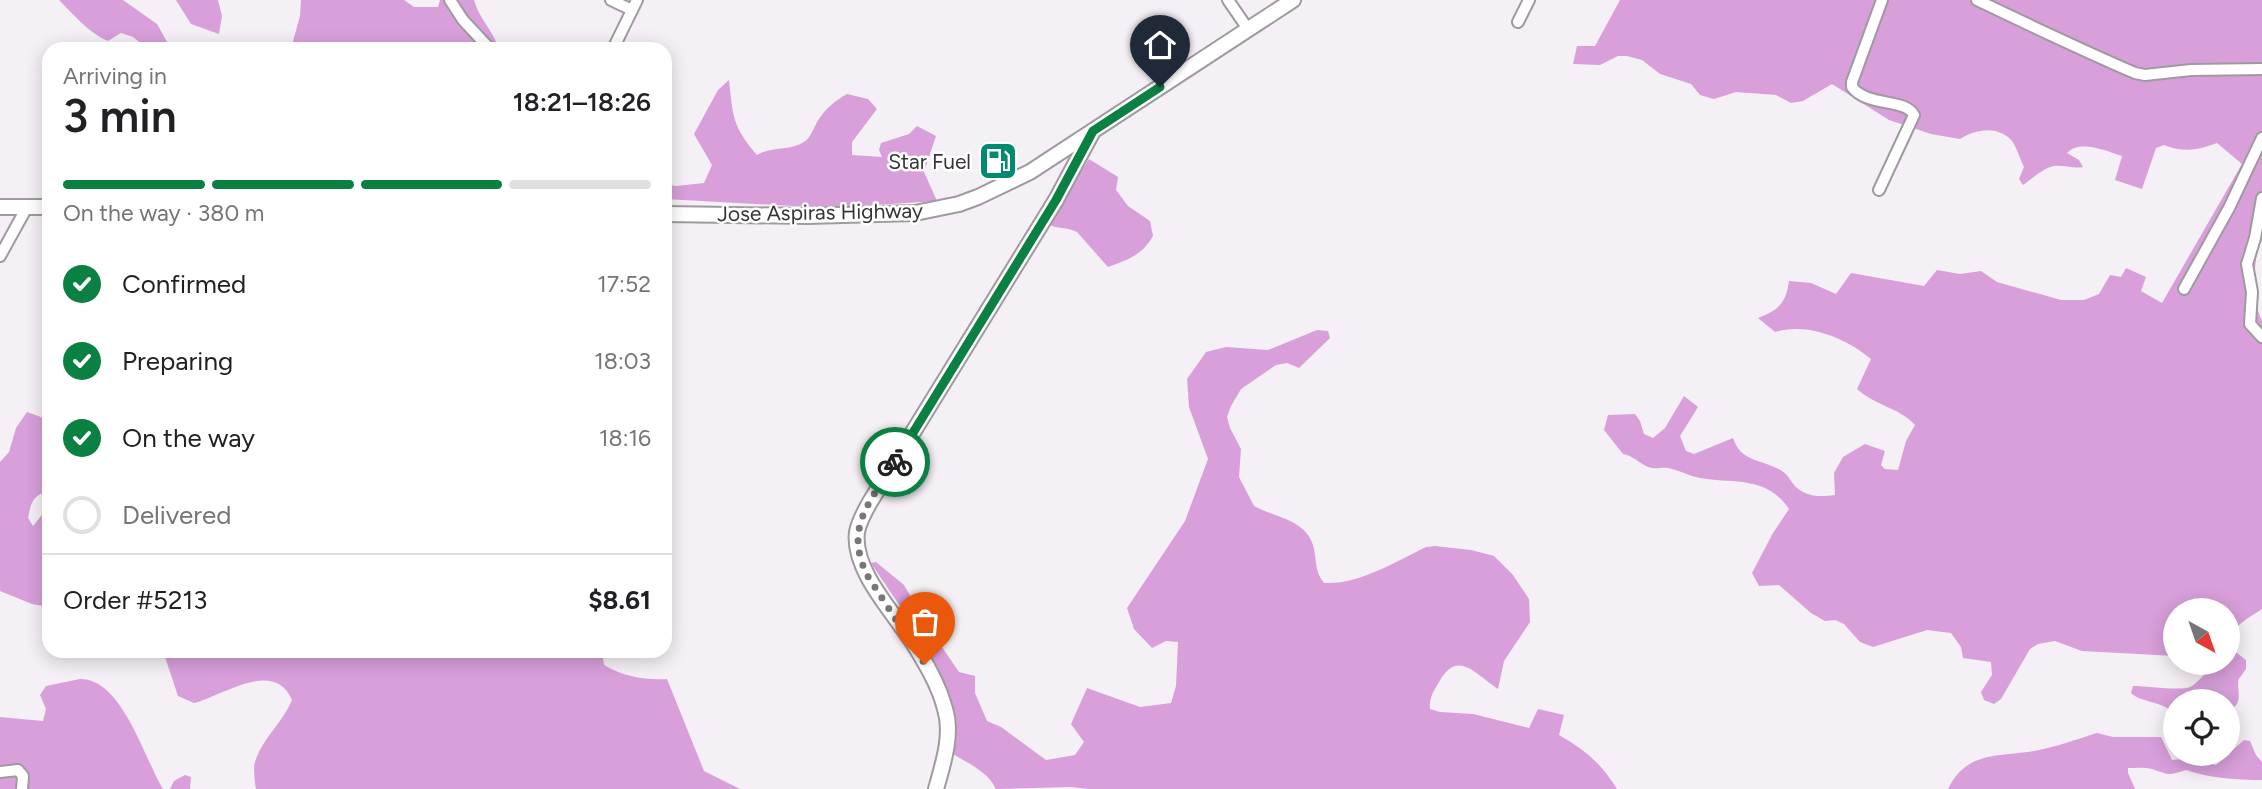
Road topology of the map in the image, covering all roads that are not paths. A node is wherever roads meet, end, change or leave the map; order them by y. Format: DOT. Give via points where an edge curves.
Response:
graph roads {
  1 [pos="450,0"];
  2 [pos="611,0"];
  3 [pos="1228,0"];
  4 [pos="1293,0"];
  5 [pos="1529,0"];
  6 [pos="1882,0"];
  7 [pos="1977,0"];
  8 [pos="634,5"];
  9 [pos="1518,22"];
  10 [pos="1248,29"];
  11 [pos="483,42"];
  12 [pos="616,42"];
  13 [pos="2262,69"];
  14 [pos="1093,131"];
  15 [pos="2262,138"];
  16 [pos="1880,190"];
  17 [pos="2262,198"];
  18 [pos="0,207"];
  19 [pos="27,207"];
  20 [pos="42,207"];
  21 [pos="672,214"];
  22 [pos="0,256"];
  23 [pos="2184,289"];
  24 [pos="2262,337"];
  25 [pos="0,772"];
  26 [pos="22,789"];
  27 [pos="936,789"];
  1 -- 11 [label="street"];
  2 -- 8 [label="street"];
  3 -- 10 [label="street"];
  4 -- 10 [label="main road, Jose Aspiras Highway"];
  5 -- 9 [label="street"];
  6 -- 16 [label="street" via="1852,87 1864,98 1908,108 1914,115"];
  7 -- 13 [label="street" via="2135,73"];
  8 -- 12 [label="street"];
  10 -- 14 [label="main road, Jose Aspiras Highway"];
  14 -- 21 [label="main road, Jose Aspiras Highway" via="999,189 927,211 807,216"];
  14 -- 27 [label="main road" via="1056,200 859,523 863,568 914,645 946,711 948,738"];
  15 -- 23 [label="street"];
  17 -- 24 [label="street" via="2247,264 2252,292 2250,324"];
  18 -- 19 [label="main road"];
  19 -- 20 [label="main road"];
  19 -- 22 [label="street"];
  25 -- 26 [label="street" via="18,770 23,776"];
}
